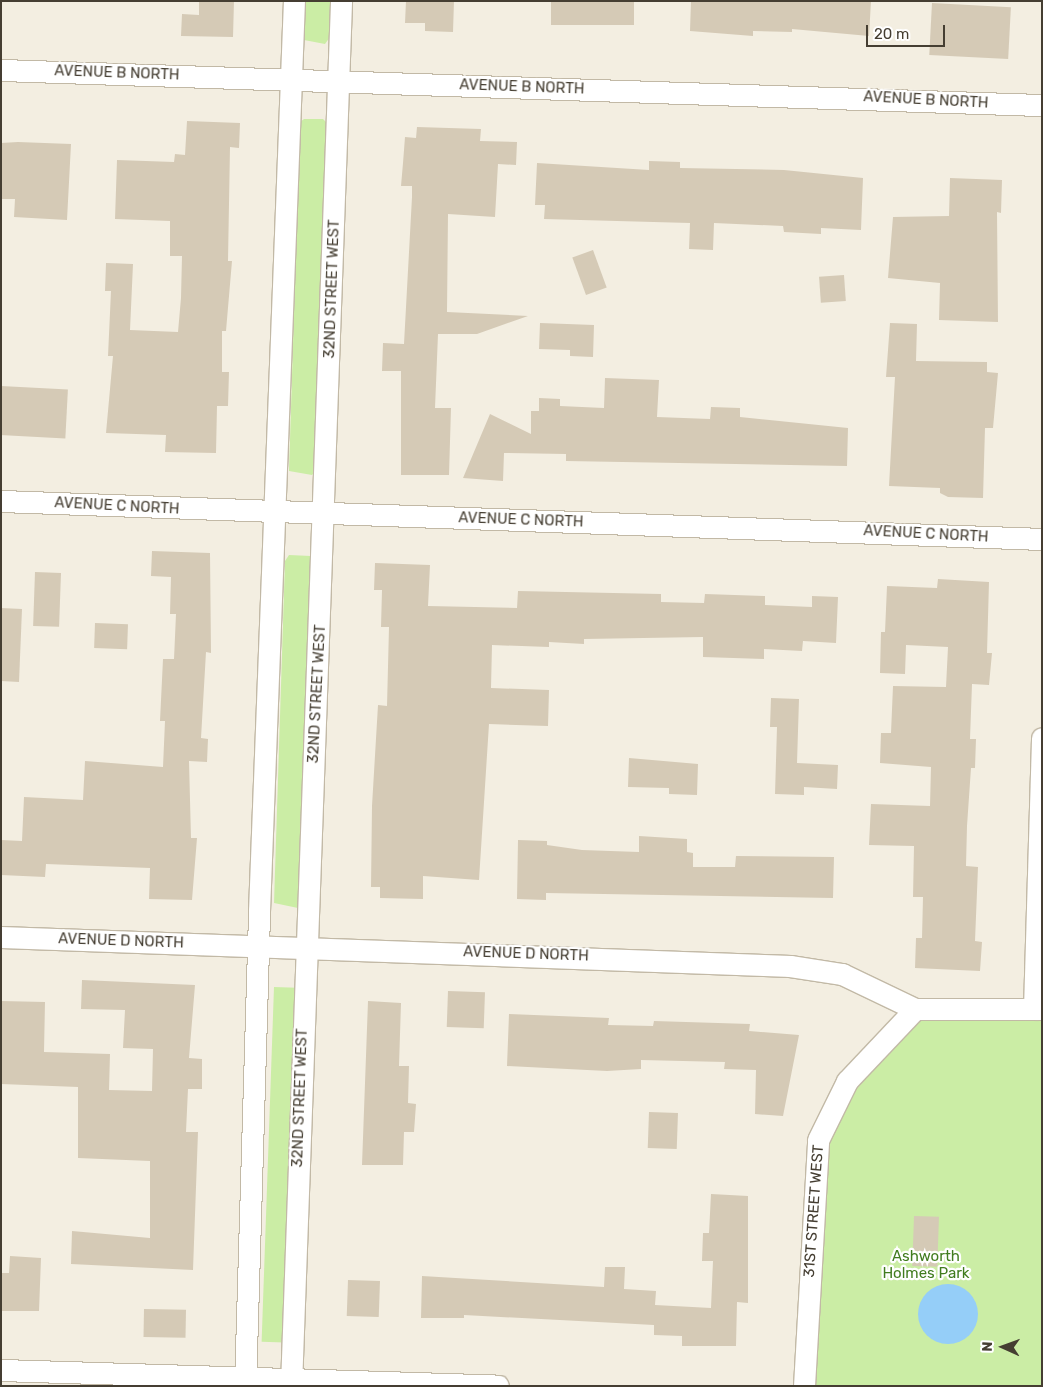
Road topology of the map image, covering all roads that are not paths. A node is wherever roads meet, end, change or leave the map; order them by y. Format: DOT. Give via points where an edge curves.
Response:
graph roads {
  1 [pos="294,1"];
  2 [pos="341,1"];
  3 [pos="1,70"];
  4 [pos="292,80"];
  5 [pos="338,82"];
  6 [pos="1042,106"];
  7 [pos="1,502"];
  8 [pos="274,514"];
  9 [pos="325,514"];
  10 [pos="1042,539"];
  11 [pos="1042,738"];
  12 [pos="1,936"];
  13 [pos="258,947"];
  14 [pos="305,947"];
  15 [pos="915,1009"];
  16 [pos="1038,1009"];
  17 [pos="1,1370"];
  18 [pos="246,1382"];
  19 [pos="291,1383"];
  20 [pos="498,1386"];
  21 [pos="804,1386"];
  1 -- 4 [label="street"];
  2 -- 5 [label="street, 32ND STREET WEST"];
  3 -- 4 [label="street, AVENUE B NORTH"];
  4 -- 5 [label="street, AVENUE B NORTH"];
  4 -- 8 [label="street"];
  5 -- 6 [label="street, AVENUE B NORTH"];
  5 -- 9 [label="street, 32ND STREET WEST"];
  7 -- 8 [label="street, AVENUE C NORTH"];
  8 -- 9 [label="street, AVENUE C NORTH"];
  8 -- 13 [label="street"];
  9 -- 10 [label="street, AVENUE C NORTH"];
  9 -- 14 [label="street, 32ND STREET WEST"];
  11 -- 16 [label="street"];
  12 -- 13 [label="street, AVENUE D NORTH"];
  13 -- 14 [label="street, AVENUE D NORTH"];
  13 -- 18 [label="street"];
  14 -- 15 [label="street, AVENUE D NORTH" via="790,966 842,974"];
  14 -- 19 [label="street, 32ND STREET WEST"];
  15 -- 16 [label="street, AVENUE D NORTH"];
  15 -- 21 [label="street, 31ST STREET WEST" via="847,1081 818,1140"];
  17 -- 18 [label="street"];
  18 -- 19 [label="street"];
  19 -- 20 [label="street"];
}
